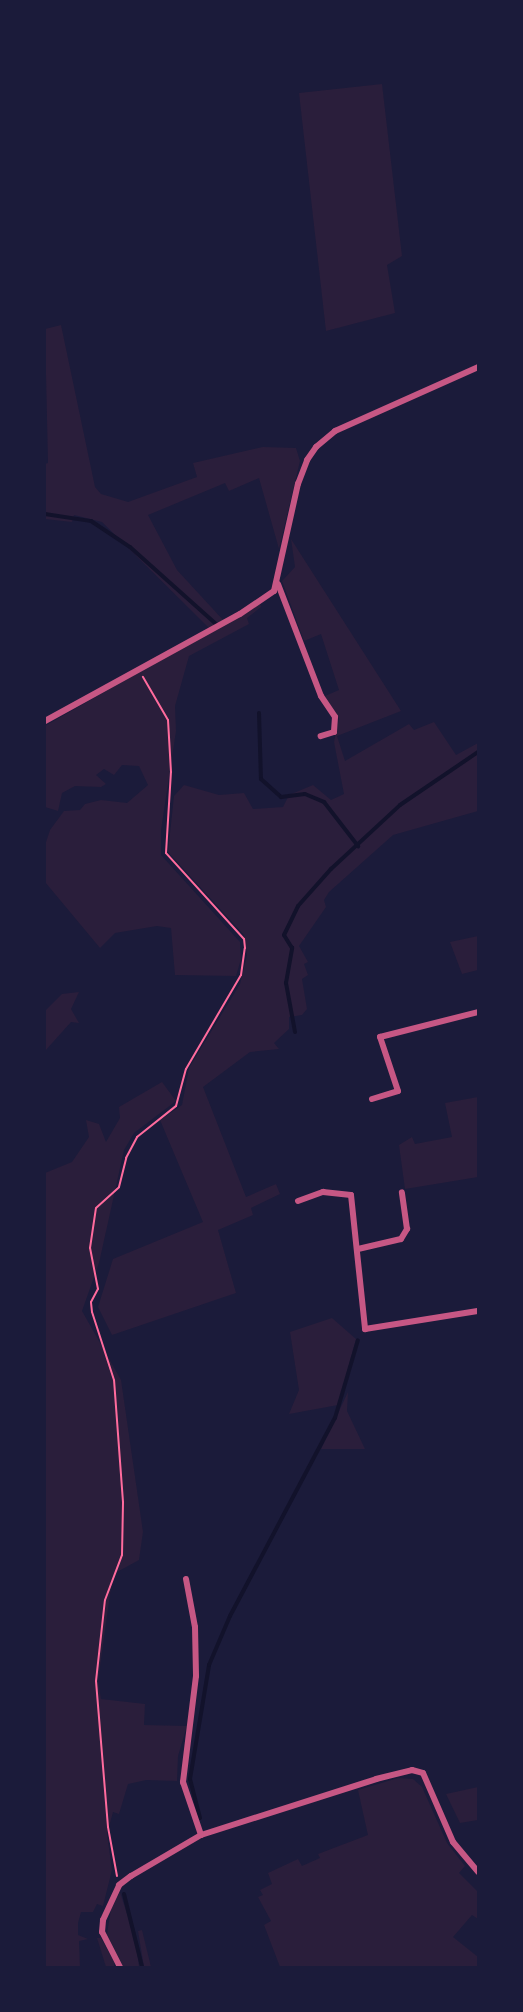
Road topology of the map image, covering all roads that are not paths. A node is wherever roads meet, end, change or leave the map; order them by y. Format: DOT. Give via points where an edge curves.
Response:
graph roads {
  1 [pos="478,367"];
  2 [pos="278,584"];
  3 [pos="45,721"];
  4 [pos="321,736"];
  5 [pos="478,1012"];
  6 [pos="372,1099"];
  7 [pos="402,1192"];
  8 [pos="298,1201"];
  9 [pos="358,1249"];
  10 [pos="478,1311"];
  11 [pos="186,1579"];
  12 [pos="201,1835"];
  13 [pos="478,1872"];
  14 [pos="120,1967"];
  1 -- 2 [label="street" via="335,431 316,447 298,484"];
  2 -- 3 [label="street" via="274,591 240,614"];
  2 -- 4 [label="street" via="321,696 335,717 334,732"];
  5 -- 6 [label="street" via="380,1037 398,1091"];
  7 -- 9 [label="street" via="407,1229 401,1239"];
  8 -- 9 [label="street" via="323,1192 351,1195"];
  9 -- 10 [label="street" via="365,1329"];
  11 -- 12 [label="street" via="195,1627 196,1676 183,1782"];
  12 -- 13 [label="street" via="412,1770 423,1773 453,1842"];
  12 -- 14 [label="street" via="119,1885 103,1920 102,1932"];
}
